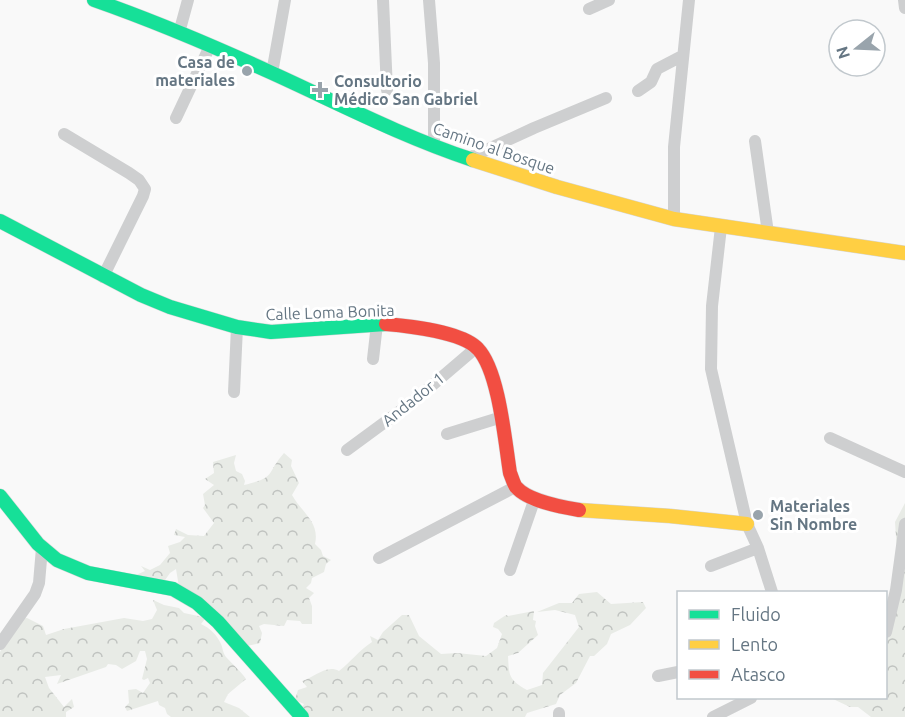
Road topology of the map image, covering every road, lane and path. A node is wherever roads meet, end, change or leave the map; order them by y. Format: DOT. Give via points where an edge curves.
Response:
graph roads {
  1 [pos="94,0"];
  2 [pos="188,0"];
  3 [pos="285,0"];
  4 [pos="383,0"];
  5 [pos="429,0"];
  6 [pos="609,0"];
  7 [pos="689,0"];
  8 [pos="904,0"];
  9 [pos="905,8"];
  10 [pos="590,9"];
  11 [pos="179,33"];
  12 [pos="210,46"];
  13 [pos="682,56"];
  14 [pos="272,73"];
  15 [pos="387,90"];
  16 [pos="639,92"];
  17 [pos="606,98"];
  18 [pos="176,118"];
  19 [pos="64,134"];
  20 [pos="755,141"];
  21 [pos="434,147"];
  22 [pos="469,158"];
  23 [pos="674,219"];
  24 [pos="0,221"];
  25 [pos="721,227"];
  26 [pos="768,233"];
  27 [pos="905,253"];
  28 [pos="103,277"];
  29 [pos="376,324"];
  30 [pos="237,327"];
  31 [pos="477,347"];
  32 [pos="373,358"];
  33 [pos="234,392"];
  34 [pos="502,417"];
  35 [pos="447,434"];
  36 [pos="830,438"];
  37 [pos="347,450"];
  38 [pos="905,472"];
  39 [pos="515,487"];
  40 [pos="0,496"];
  41 [pos="535,498"];
  42 [pos="747,524"];
  43 [pos="905,524"];
  44 [pos="42,548"];
  45 [pos="758,548"];
  46 [pos="379,558"];
  47 [pos="711,566"];
  48 [pos="510,570"];
  49 [pos="772,591"];
  50 [pos="887,624"];
  51 [pos="0,644"];
  52 [pos="677,672"];
  53 [pos="658,676"];
  54 [pos="749,699"];
  55 [pos="302,717"];
  56 [pos="713,717"];
  1 -- 11 [label="street, Camino al Bosque"];
  2 -- 11 [label="street"];
  3 -- 14 [label="street"];
  4 -- 15 [label="street"];
  5 -- 21 [label="street"];
  6 -- 10 [label="street"];
  7 -- 13 [label="street"];
  8 -- 9 [label="street"];
  11 -- 12 [label="street, Camino al Bosque"];
  12 -- 14 [label="street, Camino al Bosque"];
  12 -- 18 [label="street"];
  13 -- 16 [label="street" via="660,67"];
  13 -- 23 [label="street" via="674,147"];
  14 -- 21 [label="street, Camino al Bosque"];
  17 -- 22 [label="street"];
  19 -- 28 [label="street" via="139,180 145,189"];
  20 -- 26 [label="street"];
  21 -- 22 [label="street, Camino al Bosque"];
  22 -- 23 [label="street, Camino al Bosque"];
  23 -- 25 [label="street, Camino al Bosque"];
  24 -- 28 [label="street, Calle Loma Bonita"];
  25 -- 26 [label="street, Camino al Bosque"];
  25 -- 42 [label="street" via="712,306 711,369"];
  26 -- 27 [label="street, Camino al Bosque"];
  28 -- 30 [label="street, Calle Loma Bonita" via="171,308"];
  29 -- 30 [label="street, Calle Loma Bonita" via="271,332"];
  29 -- 31 [label="street, Calle Loma Bonita" via="419,327"];
  29 -- 32 [label="street"];
  30 -- 33 [label="street"];
  31 -- 34 [label="street" via="494,380"];
  31 -- 37 [label="street, Andador 1" via="415,400"];
  34 -- 35 [label="street"];
  34 -- 39 [label="street"];
  36 -- 38 [label="street"];
  39 -- 41 [label="street"];
  39 -- 46 [label="street"];
  40 -- 44 [label="street"];
  41 -- 42 [label="street" via="578,511"];
  41 -- 48 [label="street"];
  42 -- 45 [label="street"];
  43 -- 50 [label="street"];
  44 -- 51 [label="street" via="35,594"];
  44 -- 55 [label="street" via="58,560 88,572 184,593 234,639"];
  45 -- 47 [label="street"];
  45 -- 49 [label="street"];
  52 -- 53 [label="street"];
  54 -- 56 [label="street"];
}
